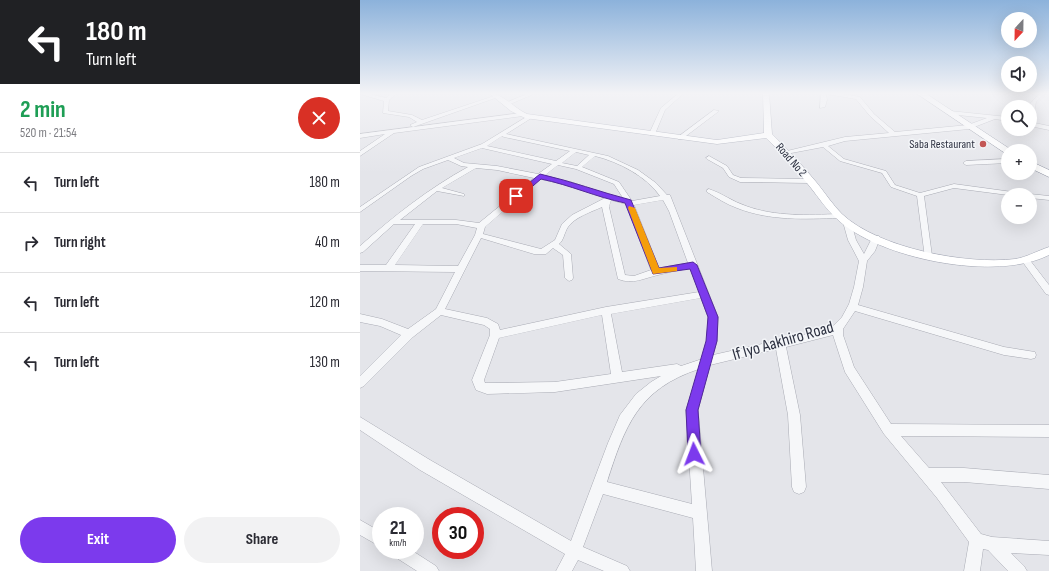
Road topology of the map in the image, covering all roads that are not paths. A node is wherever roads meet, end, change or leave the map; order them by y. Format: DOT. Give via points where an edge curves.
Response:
graph roads {
  1 [pos="417,120"];
  2 [pos="428,120"];
  3 [pos="497,120"];
  4 [pos="521,120"];
  5 [pos="551,120"];
  6 [pos="658,120"];
  7 [pos="704,120"];
  8 [pos="767,120"];
  9 [pos="877,120"];
  10 [pos="959,120"];
  11 [pos="989,120"];
  12 [pos="422,122"];
  13 [pos="1037,125"];
  14 [pos="970,127"];
  15 [pos="1049,128"];
  16 [pos="402,129"];
  17 [pos="395,130"];
  18 [pos="652,134"];
  19 [pos="504,135"];
  20 [pos="768,135"];
  21 [pos="894,135"];
  22 [pos="361,136"];
  23 [pos="680,138"];
  24 [pos="374,145"];
  25 [pos="824,145"];
  26 [pos="481,146"];
  27 [pos="1001,147"];
  28 [pos="574,151"];
  29 [pos="786,152"];
  30 [pos="360,154"];
  31 [pos="594,154"];
  32 [pos="449,158"];
  33 [pos="709,158"];
  34 [pos="1001,161"];
  35 [pos="966,163"];
  36 [pos="558,164"];
  37 [pos="474,167"];
  38 [pos="578,168"];
  39 [pos="1037,168"];
  40 [pos="1049,174"];
  41 [pos="540,176"];
  42 [pos="809,181"];
  43 [pos="436,189"];
  44 [pos="709,191"];
  45 [pos="1001,192"];
  46 [pos="462,195"];
  47 [pos="920,195"];
  48 [pos="667,197"];
  49 [pos="1037,197"];
  50 [pos="1049,198"];
  51 [pos="608,199"];
  52 [pos="629,203"];
  53 [pos="360,210"];
  54 [pos="839,216"];
  55 [pos="391,222"];
  56 [pos="421,222"];
  57 [pos="847,222"];
  58 [pos="481,226"];
  59 [pos="479,235"];
  60 [pos="876,238"];
  61 [pos="554,246"];
  62 [pos="360,250"];
  63 [pos="1049,251"];
  64 [pos="928,256"];
  65 [pos="863,261"];
  66 [pos="1026,261"];
  67 [pos="693,265"];
  68 [pos="388,267"];
  69 [pos="360,268"];
  70 [pos="462,269"];
  71 [pos="656,272"];
  72 [pos="569,278"];
  73 [pos="1049,292"];
  74 [pos="705,294"];
  75 [pos="853,307"];
  76 [pos="439,311"];
  77 [pos="606,311"];
  78 [pos="360,318"];
  79 [pos="838,329"];
  80 [pos="408,334"];
  81 [pos="495,335"];
  82 [pos="780,345"];
  83 [pos="1031,355"];
  84 [pos="706,362"];
  85 [pos="686,367"];
  86 [pos="617,378"];
  87 [pos="360,383"];
  88 [pos="360,424"];
  89 [pos="888,430"];
  90 [pos="1049,431"];
  91 [pos="927,475"];
  92 [pos="1049,482"];
  93 [pos="598,486"];
  94 [pos="799,487"];
  95 [pos="700,513"];
  96 [pos="360,527"];
  97 [pos="372,534"];
  98 [pos="977,540"];
  99 [pos="992,544"];
  100 [pos="1049,548"];
  101 [pos="575,551"];
  102 [pos="412,559"];
  103 [pos="431,571"];
  104 [pos="564,571"];
  105 [pos="622,571"];
  106 [pos="704,571"];
  107 [pos="972,571"];
  108 [pos="1019,571"];
  1 -- 12 [label="street"];
  2 -- 12 [label="street"];
  3 -- 16 [label="street"];
  4 -- 19 [label="street"];
  5 -- 18 [label="main road, Road No 2"];
  6 -- 18 [label="street"];
  7 -- 23 [label="street"];
  8 -- 20 [label="main road"];
  9 -- 21 [label="street"];
  10 -- 14 [label="highway"];
  11 -- 14 [label="street"];
  12 -- 16 [label="street"];
  13 -- 15 [label="street"];
  14 -- 21 [label="street"];
  14 -- 27 [label="highway"];
  16 -- 17 [label="street"];
  17 -- 22 [label="street"];
  17 -- 24 [label="street"];
  18 -- 23 [label="main road, Road No 2"];
  19 -- 26 [label="street"];
  19 -- 28 [label="street"];
  20 -- 23 [label="main road, Road No 2" via="717,142"];
  20 -- 29 [label="main road, Road No 2"];
  21 -- 25 [label="street" via="845,139"];
  22 -- 24 [label="street" via="363,141"];
  24 -- 30 [label="street"];
  25 -- 29 [label="street"];
  25 -- 47 [label="street" via="842,160 884,172 893,186"];
  26 -- 32 [label="street"];
  26 -- 36 [label="street"];
  28 -- 31 [label="street"];
  28 -- 36 [label="street"];
  29 -- 42 [label="main road, Road No 2"];
  31 -- 38 [label="street"];
  31 -- 48 [label="street" via="638,172 657,185"];
  32 -- 37 [label="street"];
  32 -- 53 [label="street" via="409,175"];
  33 -- 42 [label="street" via="726,167 731,176 740,180"];
  34 -- 35 [label="street"];
  36 -- 38 [label="street"];
  36 -- 41 [label="street"];
  37 -- 41 [label="street" via="497,168"];
  37 -- 43 [label="street"];
  38 -- 52 [label="street" via="617,184"];
  39 -- 40 [label="highway"];
  41 -- 51 [label="street" via="569,183"];
  41 -- 58 [label="street"];
  42 -- 54 [label="main road, Road No 2"];
  43 -- 46 [label="street"];
  43 -- 55 [label="street"];
  44 -- 54 [label="street" via="742,208 760,212 797,217"];
  45 -- 47 [label="street" via="954,186"];
  47 -- 64 [label="street"];
  48 -- 52 [label="street"];
  48 -- 67 [label="street"];
  49 -- 50 [label="street"];
  51 -- 52 [label="street"];
  51 -- 61 [label="street" via="575,217 565,226"];
  51 -- 71 [label="street" via="605,207 621,277 626,280"];
  52 -- 71 [label="street"];
  54 -- 57 [label="main road, Road No 2"];
  55 -- 56 [label="street"];
  55 -- 62 [label="street"];
  56 -- 58 [label="street" via="456,222"];
  56 -- 68 [label="street"];
  57 -- 60 [label="main road, Road No 2"];
  57 -- 65 [label="street" via="852,240"];
  58 -- 59 [label="street"];
  59 -- 61 [label="street" via="534,251 544,252"];
  59 -- 70 [label="street"];
  60 -- 64 [label="main road, Road No 2"];
  60 -- 65 [label="street" via="871,251"];
  61 -- 72 [label="street" via="567,254"];
  63 -- 66 [label="main road, Road No 2"];
  64 -- 66 [label="main road, Road No 2" via="996,264"];
  65 -- 75 [label="street, If Iyo Aakhiro Road" via="859,294"];
  66 -- 73 [label="street"];
  67 -- 71 [label="street"];
  67 -- 74 [label="street"];
  68 -- 69 [label="street"];
  68 -- 70 [label="street"];
  70 -- 76 [label="street"];
  74 -- 77 [label="street"];
  74 -- 84 [label="street" via="713,317 712,341"];
  75 -- 79 [label="street, If Iyo Aakhiro Road"];
  75 -- 83 [label="street" via="1004,351"];
  76 -- 80 [label="street"];
  76 -- 81 [label="street" via="487,322 494,327"];
  77 -- 81 [label="street"];
  77 -- 86 [label="street"];
  78 -- 80 [label="street" via="382,323"];
  79 -- 82 [label="street, If Iyo Aakhiro Road"];
  79 -- 89 [label="street" via="849,369"];
  80 -- 87 [label="street"];
  81 -- 86 [label="street" via="478,380 480,387 487,390 555,387"];
  82 -- 84 [label="street, If Iyo Aakhiro Road"];
  82 -- 94 [label="street" via="794,415"];
  84 -- 85 [label="street, If Iyo Aakhiro Road"];
  84 -- 95 [label="street" via="692,410"];
  85 -- 86 [label="street"];
  85 -- 93 [label="street, If Iyo Aakhiro Road" via="660,380 639,398 618,430"];
  88 -- 101 [label="street" via="425,465"];
  89 -- 90 [label="street"];
  89 -- 91 [label="street"];
  91 -- 92 [label="street" via="964,475"];
  91 -- 98 [label="street"];
  93 -- 95 [label="street"];
  93 -- 101 [label="street, If Iyo Aakhiro Road"];
  95 -- 106 [label="street"];
  96 -- 97 [label="street"];
  98 -- 99 [label="street"];
  98 -- 107 [label="street"];
  99 -- 100 [label="street"];
  99 -- 108 [label="street"];
  101 -- 104 [label="street, If Iyo Aakhiro Road"];
  101 -- 105 [label="street"];
  102 -- 103 [label="street"];
}
